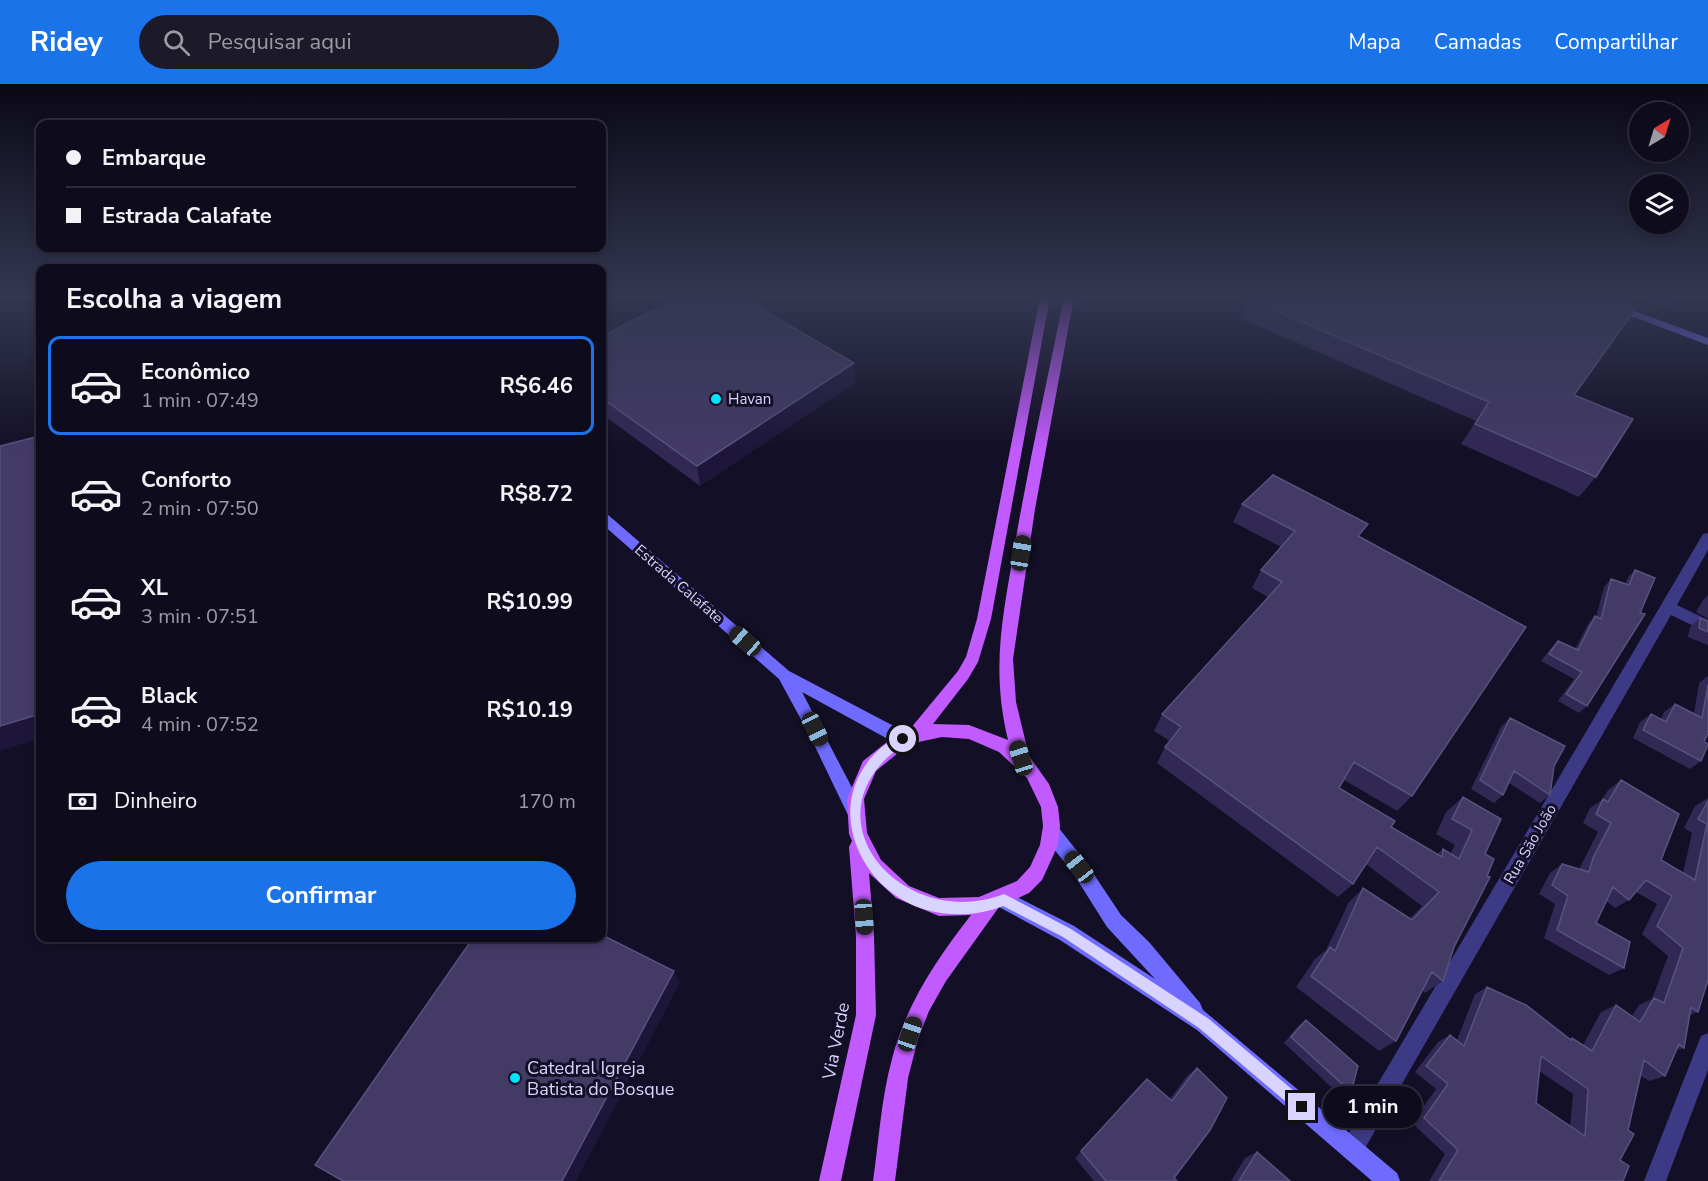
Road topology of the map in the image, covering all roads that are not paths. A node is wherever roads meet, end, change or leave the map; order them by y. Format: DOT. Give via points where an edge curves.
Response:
graph roads {
  1 [pos="1035,348"];
  2 [pos="1060,348"];
  3 [pos="606,520"];
  4 [pos="1708,538"];
  5 [pos="1668,607"];
  6 [pos="1708,627"];
  7 [pos="784,675"];
  8 [pos="909,737"];
  9 [pos="1021,758"];
  10 [pos="854,809"];
  11 [pos="1052,833"];
  12 [pos="857,835"];
  13 [pos="997,903"];
  14 [pos="1204,1023"];
  15 [pos="1708,1043"];
  16 [pos="1352,1149"];
  17 [pos="830,1181"];
  18 [pos="884,1181"];
  19 [pos="1389,1181"];
  20 [pos="1655,1181"];
  1 -- 8 [label="main road" via="984,619 973,658"];
  2 -- 9 [label="main road" via="1004,664 1012,729"];
  3 -- 7 [label="street, Estrada Calafate"];
  4 -- 5 [label="street, Rua São João"];
  5 -- 6 [label="street"];
  5 -- 16 [label="street, Rua São João"];
  7 -- 8 [label="street, Estrada Calafate"];
  7 -- 10 [label="street, Estrada Calafate"];
  8 -- 9 [label="main road" via="942,730 970,732 998,742"];
  8 -- 10 [label="main road" via="884,751 869,767"];
  9 -- 11 [label="main road" via="1039,780 1050,806"];
  10 -- 12 [label="main road"];
  11 -- 13 [label="main road" via="1045,860 1028,883"];
  11 -- 14 [label="street" via="1114,921"];
  12 -- 13 [label="main road" via="870,863 893,887 923,903 957,909"];
  12 -- 17 [label="main road, Via Verde" via="866,1015"];
  13 -- 14 [label="street" via="1067,933"];
  13 -- 18 [label="main road" via="946,964 915,1020 899,1076"];
  14 -- 16 [label="street"];
  15 -- 20 [label="street"];
  16 -- 19 [label="street"];
}
